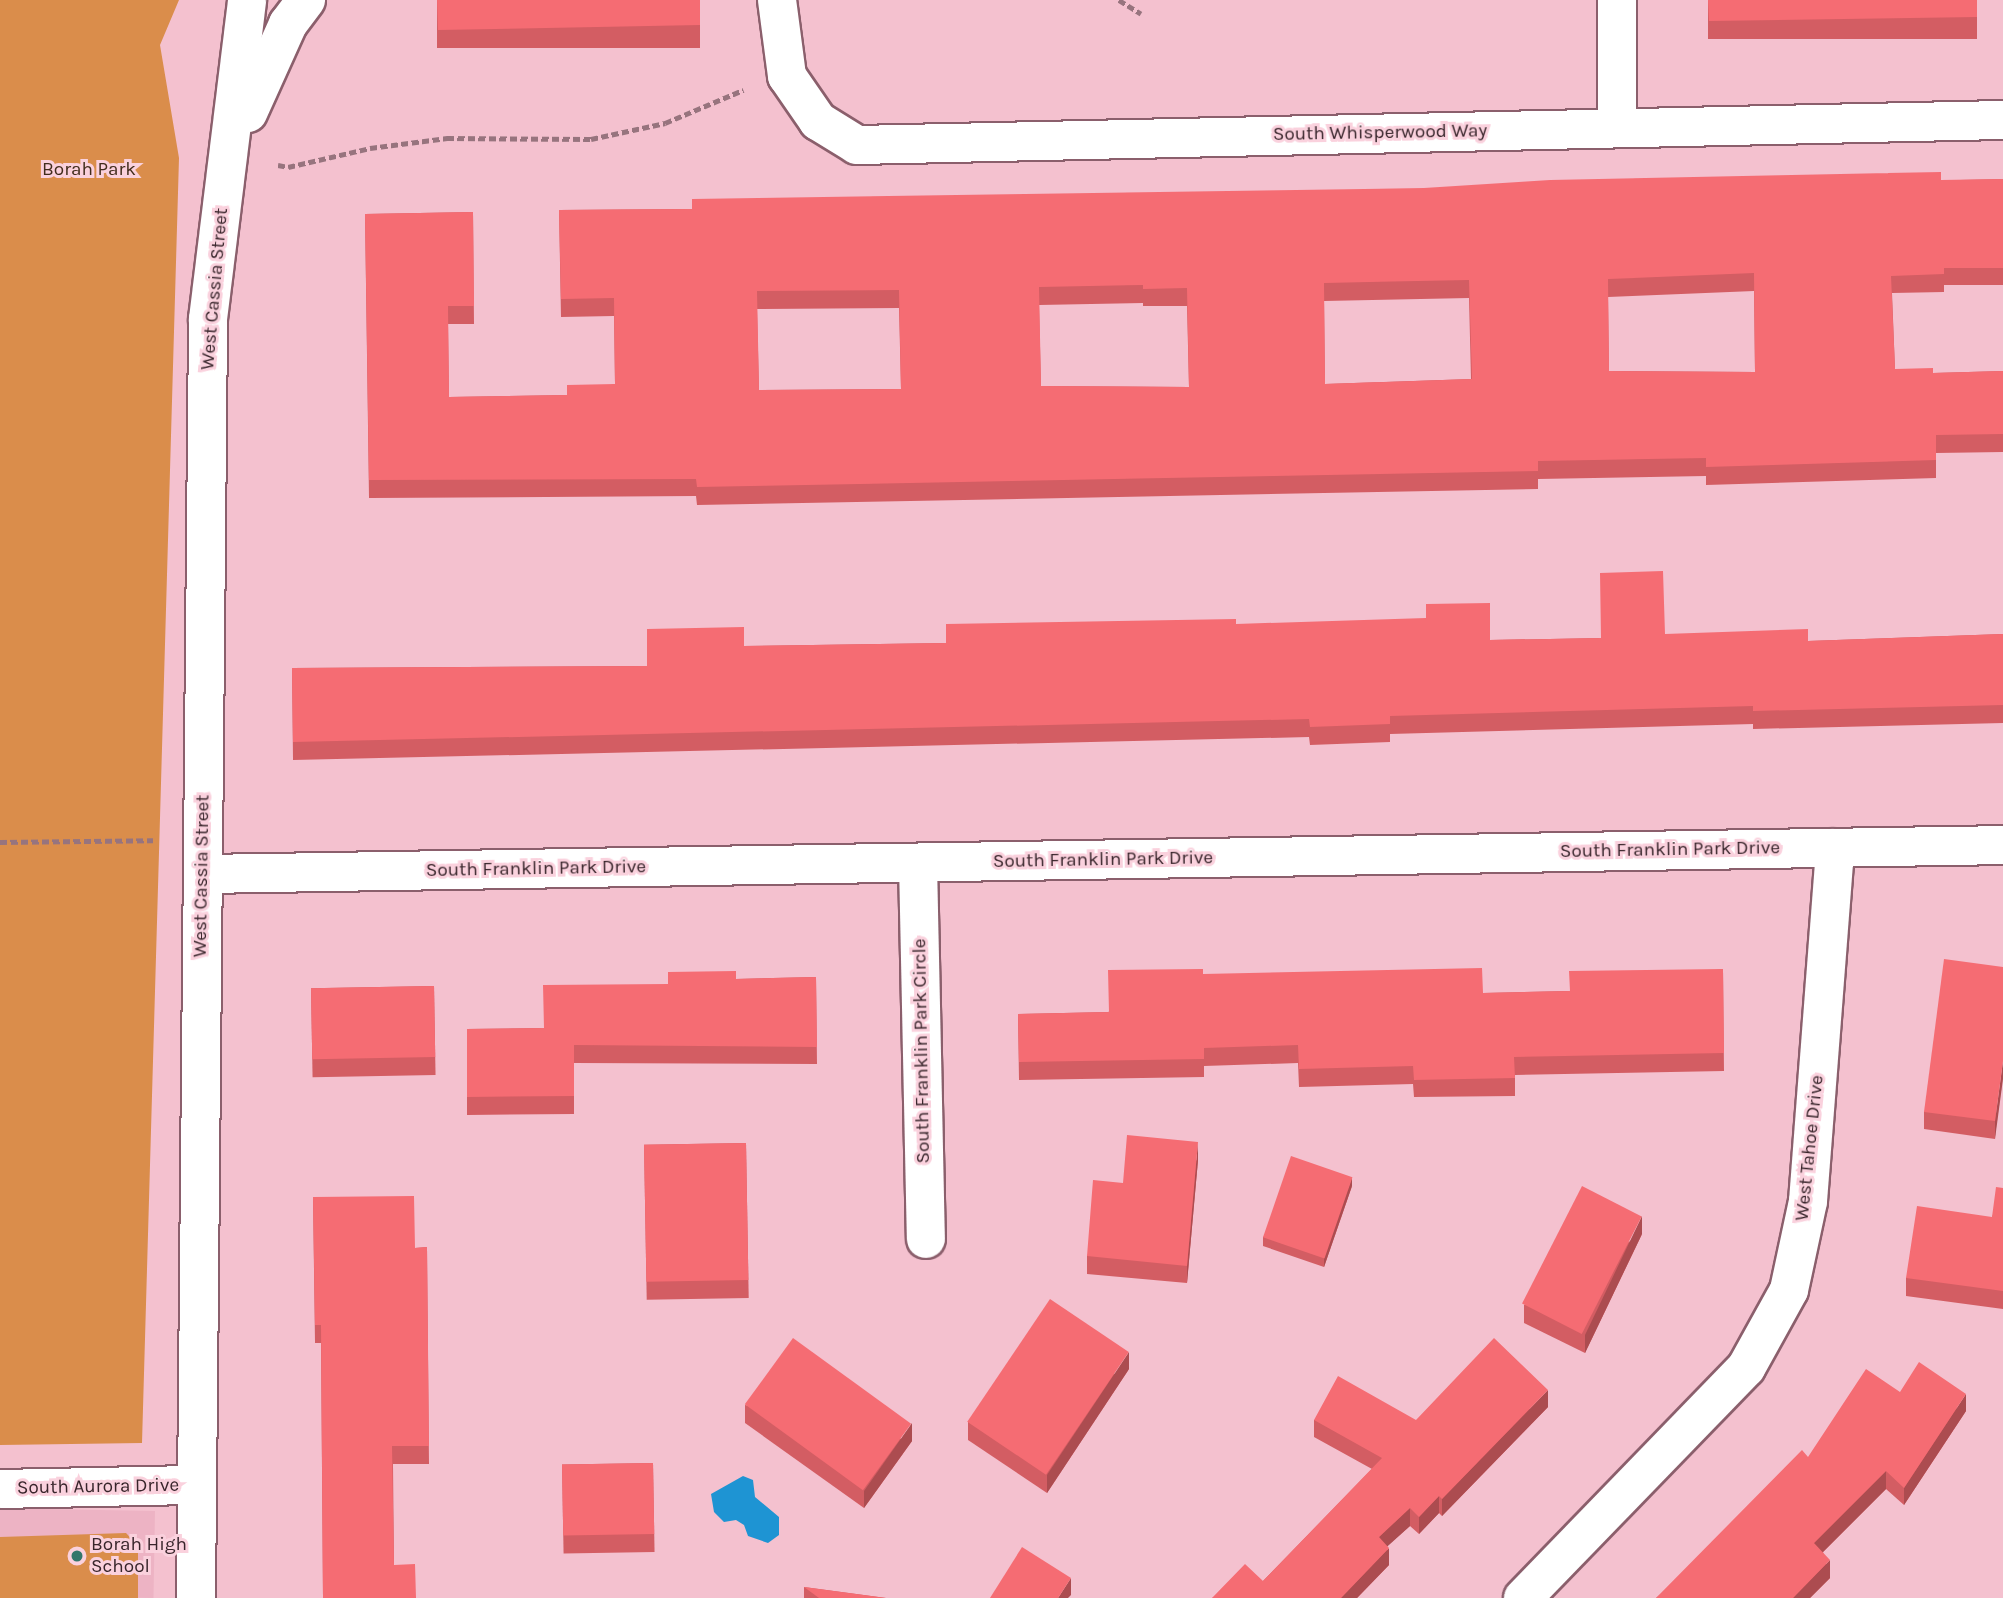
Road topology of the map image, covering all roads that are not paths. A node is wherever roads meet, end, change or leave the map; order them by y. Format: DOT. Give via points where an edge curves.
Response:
graph roads {
  1 [pos="247,0"];
  2 [pos="306,0"];
  3 [pos="776,0"];
  4 [pos="1617,0"];
  5 [pos="2003,120"];
  6 [pos="1617,128"];
  7 [pos="228,156"];
  8 [pos="2003,845"];
  9 [pos="1835,848"];
  10 [pos="918,863"];
  11 [pos="203,874"];
  12 [pos="926,1239"];
  13 [pos="195,1485"];
  14 [pos="0,1489"];
  15 [pos="196,1598"];
  16 [pos="1523,1598"];
  1 -- 7 [label="street, West Cassia Street"];
  2 -- 7 [label="street" via="288,24"];
  3 -- 6 [label="street, South Whisperwood Way" via="770,81 818,121 857,145"];
  4 -- 6 [label="street"];
  5 -- 6 [label="street, South Whisperwood Way"];
  7 -- 11 [label="street, West Cassia Street" via="208,319"];
  8 -- 9 [label="street, South Franklin Park Drive"];
  9 -- 10 [label="street, South Franklin Park Drive"];
  9 -- 16 [label="street, West Tahoe Drive" via="1808,1201 1789,1290 1746,1368"];
  10 -- 11 [label="street, South Franklin Park Drive"];
  10 -- 12 [label="street, South Franklin Park Circle"];
  11 -- 13 [label="street, West Cassia Street"];
  13 -- 14 [label="street, South Aurora Drive"];
  13 -- 15 [label="street, West Cassia Street"];
}
